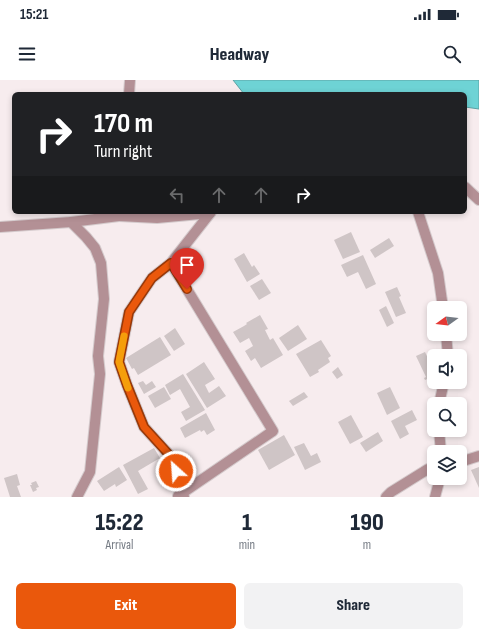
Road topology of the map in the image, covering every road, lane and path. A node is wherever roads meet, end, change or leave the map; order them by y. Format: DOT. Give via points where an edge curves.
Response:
graph roads {
  1 [pos="130,80"];
  2 [pos="129,92"];
  3 [pos="467,189"];
  4 [pos="479,200"];
  5 [pos="119,214"];
  6 [pos="193,214"];
  7 [pos="209,214"];
  8 [pos="419,214"];
  9 [pos="71,222"];
  10 [pos="0,226"];
  11 [pos="171,263"];
  12 [pos="442,301"];
  13 [pos="479,456"];
  14 [pos="467,460"];
  15 [pos="427,470"];
  16 [pos="439,485"];
  17 [pos="181,496"];
  18 [pos="77,497"];
  19 [pos="386,497"];
  20 [pos="436,497"];
  1 -- 2 [label="street"];
  3 -- 4 [label="street"];
  5 -- 6 [label="street" via="158,218"];
  5 -- 9 [label="street"];
  7 -- 11 [label="street"];
  8 -- 12 [label="street" via="438,272"];
  9 -- 10 [label="street"];
  9 -- 18 [label="street" via="95,248 101,263 104,299 98,356 100,374 90,472"];
  11 -- 17 [label="street" via="152,278 129,312 119,362 144,427 174,460"];
  11 -- 17 [label="street" via="273,431"];
  13 -- 14 [label="street"];
  15 -- 19 [label="street"];
  16 -- 20 [label="street"];
}
